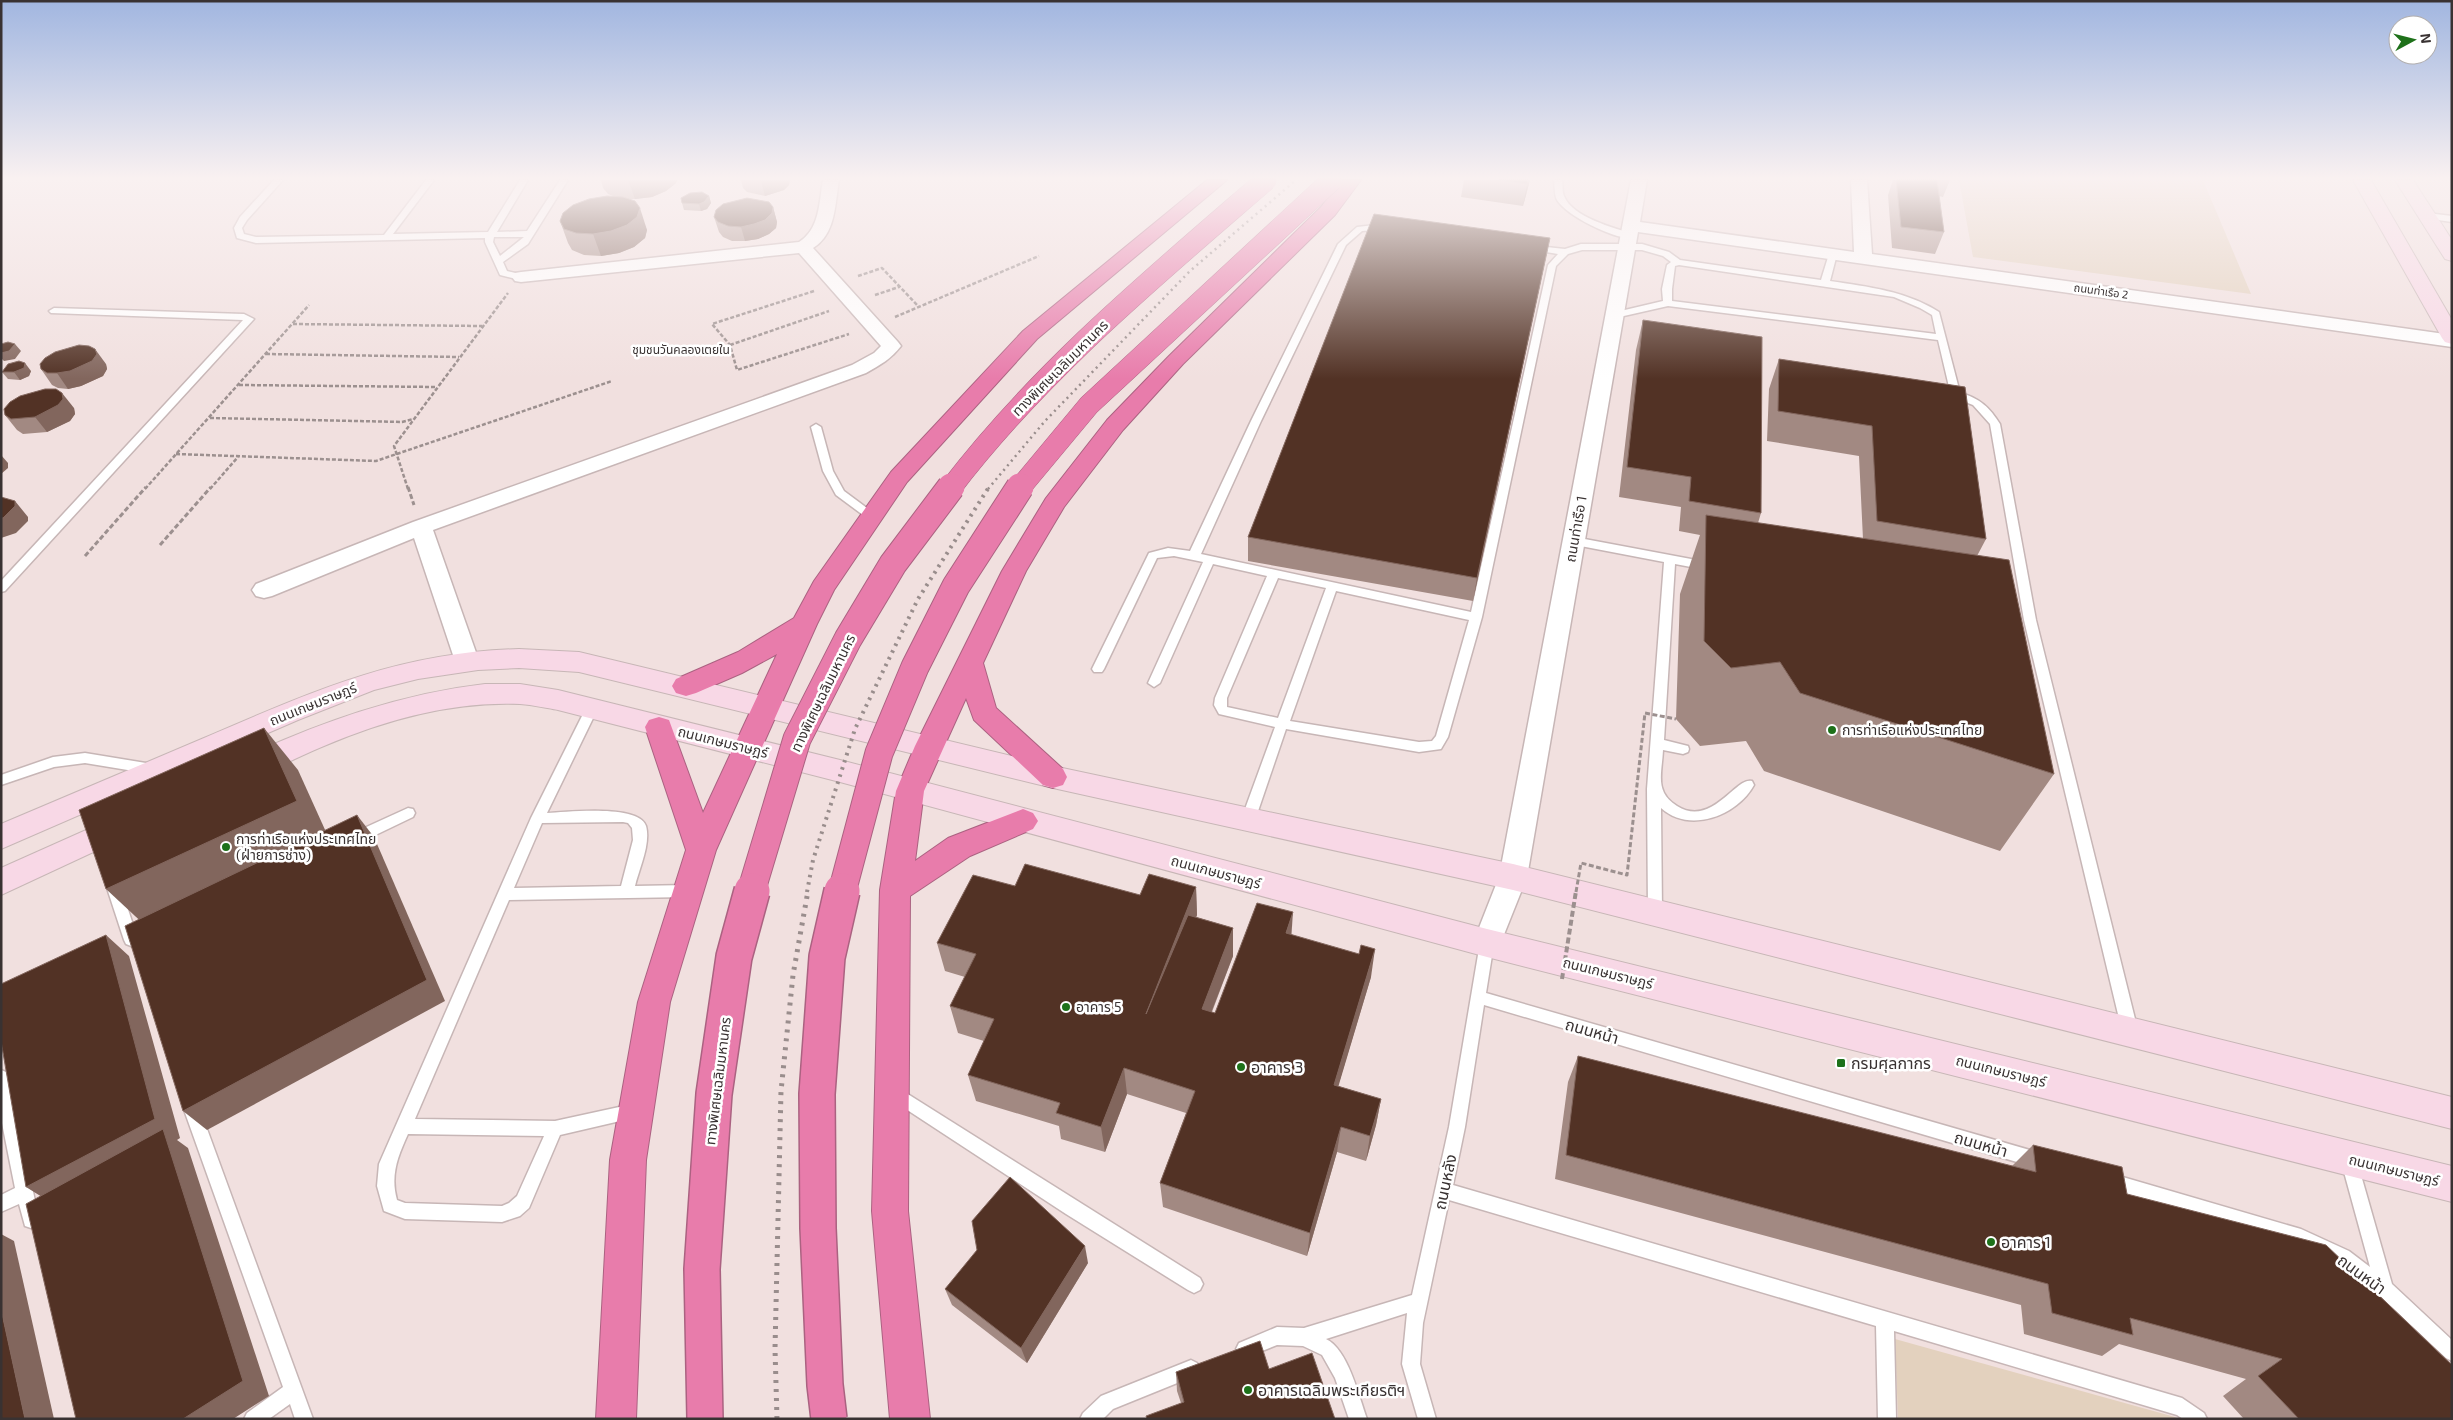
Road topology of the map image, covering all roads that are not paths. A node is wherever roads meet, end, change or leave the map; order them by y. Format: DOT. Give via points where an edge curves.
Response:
graph roads {
  1 [pos="491,246"];
  2 [pos="519,246"];
  3 [pos="1137,246"];
  4 [pos="1190,246"];
  5 [pos="1260,246"];
  6 [pos="1291,246"];
  7 [pos="1341,246"];
  8 [pos="1526,246"];
  9 [pos="1584,246"];
  10 [pos="1628,246"];
  11 [pos="1641,246"];
  12 [pos="1746,246"];
  13 [pos="1862,246"];
  14 [pos="2400,246"];
  15 [pos="803,247"];
  16 [pos="1565,252"];
  17 [pos="1833,254"];
  18 [pos="1863,258"];
  19 [pos="497,262"];
  20 [pos="1678,262"];
  21 [pos="521,277"];
  22 [pos="1825,283"];
  23 [pos="1668,303"];
  24 [pos="54,311"];
  25 [pos="1615,315"];
  26 [pos="1942,338"];
  27 [pos="2452,339"];
  28 [pos="1937,392"];
  29 [pos="1956,395"];
  30 [pos="816,427"];
  31 [pos="871,516"];
  32 [pos="421,527"];
  33 [pos="1574,541"];
  34 [pos="1194,556"];
  35 [pos="1670,559"];
  36 [pos="1209,560"];
  37 [pos="1718,568"];
  38 [pos="1274,573"];
  39 [pos="1332,587"];
  40 [pos="1,588"];
  41 [pos="264,590"];
  42 [pos="1476,617"];
  43 [pos="804,624"];
  44 [pos="467,660"];
  45 [pos="969,662"];
  46 [pos="1098,669"];
  47 [pos="1154,683"];
  48 [pos="686,686"];
  49 [pos="764,706"];
  50 [pos="592,708"];
  51 [pos="1282,724"];
  52 [pos="659,726"];
  53 [pos="1658,744"];
  54 [pos="929,746"];
  55 [pos="746,747"];
  56 [pos="1682,749"];
  57 [pos="157,770"];
  58 [pos="228,777"];
  59 [pos="1053,777"];
  60 [pos="1,780"];
  61 [pos="1746,785"];
  62 [pos="1654,789"];
  63 [pos="910,791"];
  64 [pos="150,813"];
  65 [pos="408,813"];
  66 [pos="538,818"];
  67 [pos="1248,820"];
  68 [pos="1023,821"];
  69 [pos="1,837"];
  70 [pos="346,842"];
  71 [pos="701,850"];
  72 [pos="109,874"];
  73 [pos="1513,877"];
  74 [pos="1,882"];
  75 [pos="895,890"];
  76 [pos="689,891"];
  77 [pos="626,892"];
  78 [pos="506,894"];
  79 [pos="1655,912"];
  80 [pos="1487,942"];
  81 [pos="133,946"];
  82 [pos="1478,998"];
  83 [pos="2130,1031"];
  84 [pos="1,1077"];
  85 [pos="892,1091"];
  86 [pos="186,1093"];
  87 [pos="637,1110"];
  88 [pos="2452,1113"];
  89 [pos="403,1126"];
  90 [pos="555,1129"];
  91 [pos="2348,1158"];
  92 [pos="2052,1164"];
  93 [pos="2090,1176"];
  94 [pos="2452,1184"];
  95 [pos="1443,1190"];
  96 [pos="24,1192"];
  97 [pos="1,1204"];
  98 [pos="36,1239"];
  99 [pos="1194,1284"];
  100 [pos="2385,1289"];
  101 [pos="1419,1300"];
  102 [pos="1885,1320"];
  103 [pos="1304,1337"];
  104 [pos="2452,1352"];
  105 [pos="1232,1353"];
  106 [pos="1205,1364"];
  107 [pos="294,1391"];
  108 [pos="253,1419"];
  109 [pos="304,1419"];
  110 [pos="616,1419"];
  111 [pos="705,1419"];
  112 [pos="829,1419"];
  113 [pos="910,1419"];
  114 [pos="1090,1419"];
  115 [pos="1358,1419"];
  116 [pos="1427,1419"];
  117 [pos="1887,1419"];
  118 [pos="2198,1419"];
  1 -- 19 [label="lane"];
  2 -- 19 [label="lane"];
  3 -- 31 [label="highway" via="1030,334 898,477"];
  4 -- 111 [label="highway, ทางพิเศษเฉลิมมหานคร, bridge" via="1044,381 972,460 893,564 848,639 797,739 765,840 734,957 714,1094 702,1269"];
  5 -- 112 [label="highway, bridge" via="1089,405 1021,485 956,586 915,667 882,745 853,844 827,957 817,1085 818,1228"];
  6 -- 45 [label="highway" via="1122,417 1054,503 1014,571"];
  7 -- 34 [label="lane"];
  8 -- 16 [label="lane"];
  9 -- 16 [label="lane"];
  10 -- 25 [label="street, ถนนท่าเรือ 1"];
  11 -- 20 [label="lane" via="1666,254"];
  12 -- 17 [label="street, ถนนท่าเรือ 2"];
  13 -- 18 [label="street"];
  14 -- 27 [label="street"];
  15 -- 21 [label="street"];
  15 -- 32 [label="street" via="891,346 881,357 859,369"];
  16 -- 42 [label="lane" via="1552,265"];
  17 -- 18 [label="street, ถนนท่าเรือ 2"];
  17 -- 22 [label="lane"];
  18 -- 27 [label="street, ถนนท่าเรือ 2"];
  19 -- 21 [label="lane" via="502,273"];
  20 -- 22 [label="lane"];
  20 -- 23 [label="lane" via="1671,265"];
  22 -- 26 [label="lane" via="1911,299 1936,314"];
  23 -- 25 [label="lane"];
  23 -- 26 [label="lane"];
  24 -- 40 [label="lane" via="249,319"];
  25 -- 33 [label="street, ถนนท่าเรือ 1"];
  26 -- 29 [label="lane"];
  28 -- 29 [label="lane"];
  29 -- 83 [label="lane" via="1985,407 1995,424 2025,619"];
  30 -- 31 [label="lane" via="828,471 840,493"];
  31 -- 43 [label="highway" via="823,586"];
  32 -- 41 [label="street"];
  32 -- 44 [label="street"];
  33 -- 35 [label="lane"];
  33 -- 73 [label="street, ถนนท่าเรือ 1"];
  34 -- 36 [label="lane"];
  34 -- 46 [label="lane" via="1170,551 1153,556"];
  35 -- 37 [label="lane"];
  35 -- 53 [label="lane"];
  36 -- 38 [label="lane"];
  36 -- 47 [label="lane"];
  38 -- 39 [label="lane"];
  38 -- 51 [label="lane" via="1220,705 1223,711"];
  39 -- 42 [label="lane"];
  39 -- 51 [label="lane"];
  42 -- 51 [label="lane" via="1442,736 1436,746 1419,747"];
  43 -- 48 [label="highway" via="759,654"];
  43 -- 49 [label="highway"];
  44 -- 48 [label="street, ถนนเกษมราษฎร์" via="542,658 579,662"];
  44 -- 57 [label="street, ถนนเกษมราษฎร์" via="416,669 367,683 311,703"];
  45 -- 54 [label="highway"];
  45 -- 59 [label="highway" via="984,714"];
  48 -- 49 [label="street, ถนนเกษมราษฎร์"];
  49 -- 54 [label="street, ถนนเกษมราษฎร์"];
  49 -- 55 [label="highway"];
  50 -- 52 [label="street, ถนนเกษมราษฎร์"];
  50 -- 58 [label="street, ถนนเกษมราษฎร์" via="522,694 473,694 428,701 348,725"];
  50 -- 66 [label="lane"];
  51 -- 67 [label="lane"];
  52 -- 55 [label="street, ถนนเกษมราษฎร์"];
  52 -- 71 [label="highway"];
  53 -- 56 [label="lane"];
  53 -- 62 [label="lane"];
  54 -- 59 [label="street, ถนนเกษมราษฎร์"];
  54 -- 63 [label="highway"];
  55 -- 63 [label="street, ถนนเกษมราษฎร์"];
  55 -- 71 [label="highway"];
  57 -- 60 [label="lane" via="86,758 53,762"];
  57 -- 69 [label="street, ถนนเกษมราษฎร์"];
  59 -- 67 [label="street, ถนนเกษมราษฎร์"];
  61 -- 62 [label="lane" via="1737,798 1698,816 1674,811 1665,805"];
  62 -- 79 [label="lane"];
  63 -- 68 [label="street, ถนนเกษมราษฎร์"];
  63 -- 75 [label="highway"];
  64 -- 74 [label="street" via="100,847"];
  65 -- 70 [label="lane"];
  66 -- 77 [label="lane" via="623,817 632,820 639,826 640,840"];
  66 -- 78 [label="lane"];
  67 -- 73 [label="street, ถนนเกษมราษฎร์"];
  68 -- 75 [label="highway" via="959,847"];
  68 -- 80 [label="street, ถนนเกษมราษฎร์"];
  71 -- 76 [label="highway"];
  72 -- 81 [label="lane"];
  73 -- 79 [label="street, ถนนเกษมราษฎร์"];
  73 -- 80 [label="street, ถนนท่าเรือ 1"];
  75 -- 85 [label="highway"];
  76 -- 77 [label="lane"];
  76 -- 87 [label="highway" via="654,1002"];
  77 -- 78 [label="lane"];
  78 -- 89 [label="lane"];
  79 -- 83 [label="street, ถนนเกษมราษฎร์"];
  80 -- 82 [label="lane, ถนนหลัง"];
  80 -- 91 [label="street, ถนนเกษมราษฎร์"];
  82 -- 92 [label="lane, ถนนหน้า"];
  82 -- 95 [label="lane, ถนนหลัง"];
  83 -- 88 [label="street, ถนนเกษมราษฎร์"];
  84 -- 96 [label="lane"];
  85 -- 99 [label="lane"];
  85 -- 113 [label="highway" via="890,1211"];
  86 -- 107 [label="lane"];
  87 -- 90 [label="lane"];
  87 -- 110 [label="highway" via="628,1160"];
  89 -- 90 [label="lane"];
  89 -- 90 [label="lane" via="387,1164 385,1186 390,1205 406,1211 502,1214 524,1202"];
  91 -- 94 [label="street, ถนนเกษมราษฎร์"];
  91 -- 100 [label="lane"];
  93 -- 100 [label="lane, ถนนหน้า" via="2301,1237 2344,1257"];
  95 -- 101 [label="lane, ถนนหลัง"];
  95 -- 102 [label="lane"];
  96 -- 97 [label="lane"];
  96 -- 98 [label="lane"];
  100 -- 104 [label="lane, ถนนหน้า"];
  101 -- 103 [label="lane"];
  101 -- 116 [label="lane, ถนนหลัง" via="1411,1364"];
  102 -- 117 [label="lane"];
  102 -- 118 [label="lane" via="2182,1407"];
  103 -- 105 [label="lane" via="1277,1336"];
  103 -- 115 [label="lane" via="1328,1349 1342,1374"];
  106 -- 114 [label="lane" via="1107,1402"];
  107 -- 108 [label="lane"];
  107 -- 109 [label="lane"];
}
